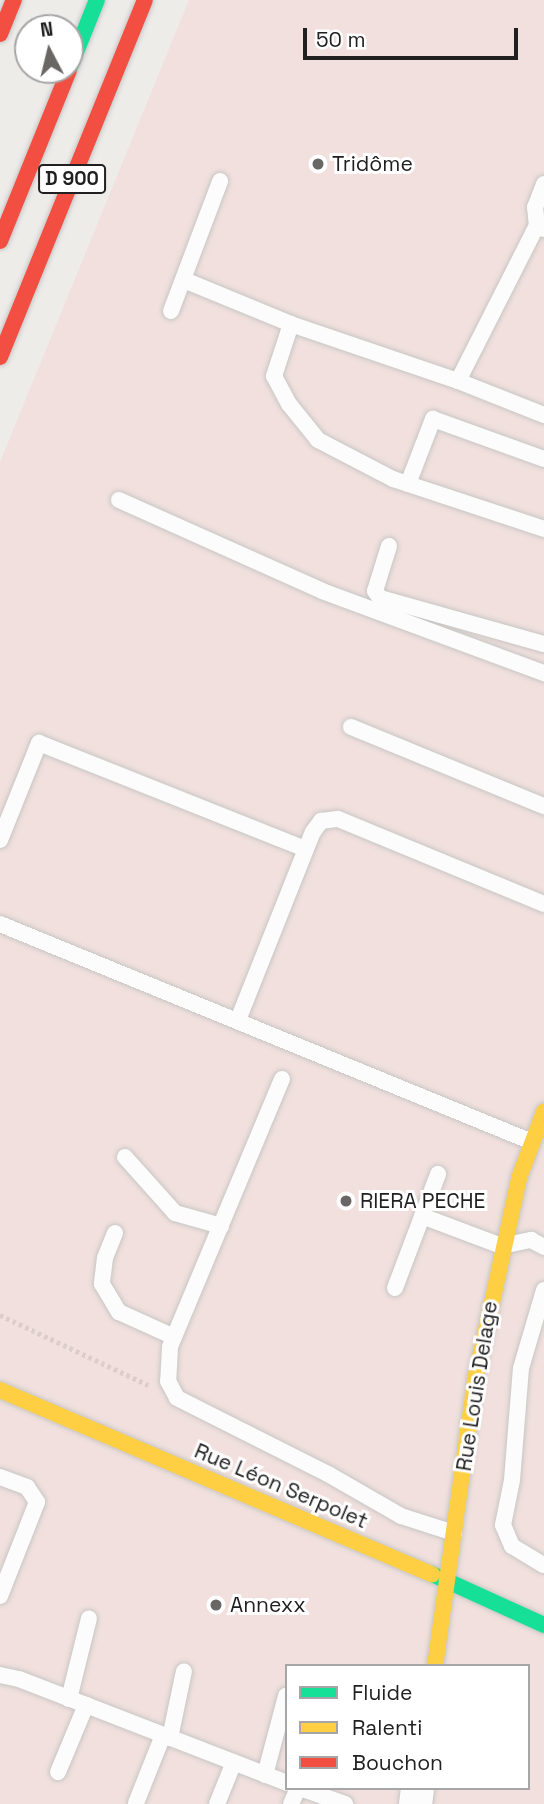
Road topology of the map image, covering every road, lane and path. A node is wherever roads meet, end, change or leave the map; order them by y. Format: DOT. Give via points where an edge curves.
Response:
graph roads {
  1 [pos="14,0"];
  2 [pos="97,0"];
  3 [pos="145,0"];
  4 [pos="84,32"];
  5 [pos="0,34"];
  6 [pos="63,84"];
  7 [pos="220,181"];
  8 [pos="544,184"];
  9 [pos="541,227"];
  10 [pos="0,241"];
  11 [pos="184,280"];
  12 [pos="171,310"];
  13 [pos="291,324"];
  14 [pos="0,357"];
  15 [pos="458,381"];
  16 [pos="544,415"];
  17 [pos="544,459"];
  18 [pos="408,484"];
  19 [pos="119,500"];
  20 [pos="544,529"];
  21 [pos="389,546"];
  22 [pos="544,644"];
  23 [pos="544,673"];
  24 [pos="351,727"];
  25 [pos="544,806"];
  26 [pos="0,840"];
  27 [pos="306,849"];
  28 [pos="544,904"];
  29 [pos="0,925"];
  30 [pos="239,1020"];
  31 [pos="282,1079"];
  32 [pos="544,1112"];
  33 [pos="533,1143"];
  34 [pos="125,1157"];
  35 [pos="438,1174"];
  36 [pos="422,1216"];
  37 [pos="221,1226"];
  38 [pos="115,1233"];
  39 [pos="502,1246"];
  40 [pos="544,1247"];
  41 [pos="395,1288"];
  42 [pos="544,1290"];
  43 [pos="0,1315"];
  44 [pos="174,1337"];
  45 [pos="0,1390"];
  46 [pos="177,1398"];
  47 [pos="0,1477"];
  48 [pos="454,1533"];
  49 [pos="544,1565"];
  50 [pos="447,1583"];
  51 [pos="0,1596"];
  52 [pos="89,1618"];
  53 [pos="544,1625"];
  54 [pos="435,1664"];
  55 [pos="184,1671"];
  56 [pos="0,1675"];
  57 [pos="69,1699"];
  58 [pos="285,1700"];
  59 [pos="86,1705"];
  60 [pos="166,1736"];
  61 [pos="234,1762"];
  62 [pos="58,1772"];
  63 [pos="265,1775"];
  64 [pos="285,1782"];
  65 [pos="307,1790"];
  66 [pos="340,1798"];
  67 [pos="136,1803"];
  68 [pos="217,1804"];
  1 -- 5 [label="main road"];
  2 -- 4 [label="main road, D 900"];
  3 -- 14 [label="main road, D 900"];
  6 -- 10 [label="main road, D 900"];
  7 -- 11 [label="lane"];
  8 -- 9 [label="lane" via="535,207"];
  9 -- 15 [label="lane"];
  11 -- 12 [label="lane"];
  11 -- 13 [label="lane"];
  13 -- 15 [label="lane"];
  13 -- 18 [label="lane" via="275,376 289,404 318,440"];
  15 -- 16 [label="lane"];
  17 -- 18 [label="lane" via="433,419"];
  18 -- 20 [label="lane"];
  19 -- 23 [label="lane" via="322,591"];
  21 -- 22 [label="lane" via="375,591 380,598"];
  24 -- 25 [label="lane"];
  26 -- 27 [label="lane" via="39,743"];
  27 -- 28 [label="lane" via="321,821 338,819"];
  27 -- 30 [label="lane"];
  29 -- 30 [label="lane"];
  30 -- 33 [label="lane"];
  31 -- 37 [label="lane"];
  32 -- 33 [label="main road, Rue Louis Delage"];
  33 -- 39 [label="main road, Rue Louis Delage"];
  34 -- 37 [label="lane" via="175,1213"];
  35 -- 36 [label="lane"];
  36 -- 39 [label="lane"];
  36 -- 41 [label="lane"];
  37 -- 44 [label="lane"];
  38 -- 44 [label="lane" via="105,1258 102,1284 119,1312"];
  39 -- 40 [label="lane" via="531,1240"];
  39 -- 48 [label="main road, Rue Louis Delage" via="476,1376"];
  42 -- 49 [label="lane" via="521,1368 512,1480 503,1525 512,1546"];
  43 -- 46 [label="path"];
  44 -- 46 [label="lane" via="168,1381"];
  45 -- 50 [label="main road, Rue Léon Serpolet"];
  46 -- 48 [label="lane" via="401,1516"];
  47 -- 51 [label="lane" via="27,1487 37,1502"];
  48 -- 50 [label="main road, Rue Louis Delage"];
  50 -- 53 [label="main road, Rue Léon Serpolet"];
  50 -- 54 [label="main road, Rue Louis Delage"];
  52 -- 57 [label="lane"];
  55 -- 60 [label="lane"];
  56 -- 57 [label="lane"];
  57 -- 59 [label="lane"];
  58 -- 63 [label="lane"];
  59 -- 60 [label="lane"];
  59 -- 62 [label="lane"];
  60 -- 61 [label="lane"];
  60 -- 67 [label="lane"];
  61 -- 63 [label="lane"];
  61 -- 68 [label="lane"];
  63 -- 64 [label="lane"];
  65 -- 66 [label="lane"];
}
